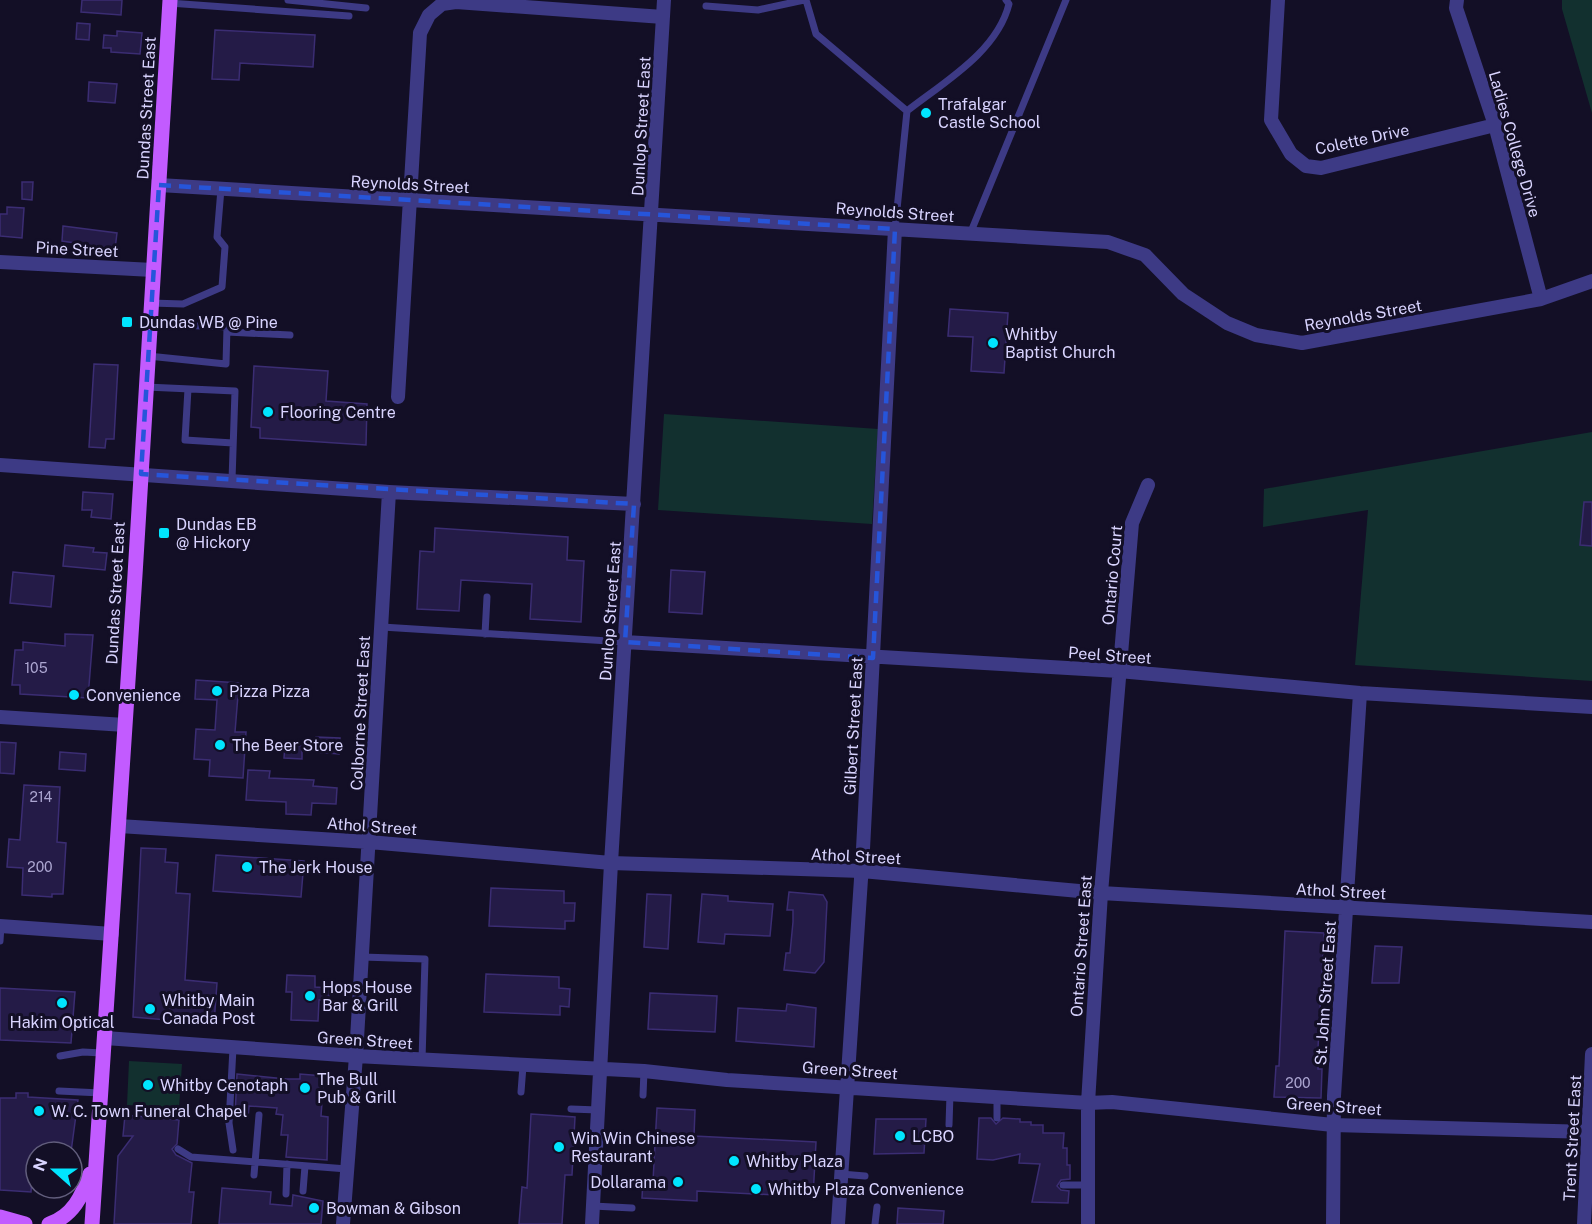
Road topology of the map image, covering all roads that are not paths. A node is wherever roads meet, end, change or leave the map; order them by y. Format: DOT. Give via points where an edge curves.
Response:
graph roads {
  1 [pos="288,0"];
  2 [pos="664,0"];
  3 [pos="805,0"];
  4 [pos="1066,0"];
  5 [pos="1278,0"];
  6 [pos="1457,0"];
  7 [pos="170,1"];
  8 [pos="449,1"];
  9 [pos="1009,1"];
  10 [pos="706,6"];
  11 [pos="366,8"];
  12 [pos="349,16"];
  13 [pos="663,17"];
  14 [pos="907,111"];
  15 [pos="1495,125"];
  16 [pos="159,185"];
  17 [pos="221,189"];
  18 [pos="408,201"];
  19 [pos="653,213"];
  20 [pos="896,229"];
  21 [pos="970,234"];
  22 [pos="0,262"];
  23 [pos="153,270"];
  24 [pos="1592,281"];
  25 [pos="1541,298"];
  26 [pos="151,303"];
  27 [pos="150,324"];
  28 [pos="227,332"];
  29 [pos="290,335"];
  30 [pos="148,356"];
  31 [pos="146,387"];
  32 [pos="188,389"];
  33 [pos="398,396"];
  34 [pos="233,443"];
  35 [pos="0,465"];
  36 [pos="141,474"];
  37 [pos="232,480"];
  38 [pos="1148,484"];
  39 [pos="390,492"];
  40 [pos="634,504"];
  41 [pos="487,597"];
  42 [pos="382,627"];
  43 [pos="485,634"];
  44 [pos="625,642"];
  45 [pos="873,658"];
  46 [pos="1119,671"];
  47 [pos="1360,693"];
  48 [pos="1592,707"];
  49 [pos="0,717"];
  50 [pos="125,725"];
  51 [pos="119,826"];
  52 [pos="369,842"];
  53 [pos="611,863"];
  54 [pos="862,871"];
  55 [pos="1101,893"];
  56 [pos="1346,908"];
  57 [pos="1592,922"];
  58 [pos="1,926"];
  59 [pos="112,934"];
  60 [pos="0,941"];
  61 [pos="362,957"];
  62 [pos="104,1046"];
  63 [pos="233,1048"];
  64 [pos="1592,1054"];
  65 [pos="60,1056"];
  66 [pos="356,1056"];
  67 [pos="422,1060"];
  68 [pos="523,1066"];
  69 [pos="598,1070"];
  70 [pos="644,1071"];
  71 [pos="845,1086"];
  72 [pos="60,1091"];
  73 [pos="521,1092"];
  74 [pos="950,1092"];
  75 [pos="101,1093"];
  76 [pos="643,1095"];
  77 [pos="998,1095"];
  78 [pos="1088,1103"];
  79 [pos="571,1109"];
  80 [pos="598,1110"];
  81 [pos="259,1115"];
  82 [pos="997,1118"];
  83 [pos="949,1125"];
  84 [pos="1334,1125"];
  85 [pos="1590,1132"];
  86 [pos="178,1149"];
  87 [pos="233,1150"];
  88 [pos="97,1157"];
  89 [pos="255,1162"];
  90 [pos="287,1164"];
  91 [pos="305,1166"];
  92 [pos="348,1168"];
  93 [pos="841,1174"];
  94 [pos="254,1175"];
  95 [pos="865,1176"];
  96 [pos="1063,1185"];
  97 [pos="1087,1185"];
  98 [pos="303,1191"];
  99 [pos="286,1194"];
  100 [pos="593,1206"];
  101 [pos="877,1207"];
  102 [pos="632,1208"];
  103 [pos="0,1217"];
  104 [pos="25,1224"];
  105 [pos="49,1224"];
  106 [pos="92,1224"];
  107 [pos="343,1224"];
  108 [pos="592,1224"];
  109 [pos="838,1224"];
  110 [pos="875,1224"];
  111 [pos="1088,1224"];
  112 [pos="1333,1224"];
  113 [pos="1584,1224"];
  1 -- 11 [label="lane"];
  2 -- 13 [label="street, Dunlop Street East"];
  3 -- 10 [label="lane" via="758,10"];
  3 -- 14 [label="lane" via="816,34"];
  4 -- 21 [label="lane"];
  5 -- 15 [label="street, Colette Drive" via="1271,120 1291,154 1306,166 1320,168"];
  6 -- 15 [label="street, Ladies College Drive" via="1456,8"];
  7 -- 12 [label="lane"];
  7 -- 16 [label="main road, Dundas Street East"];
  8 -- 13 [label="street"];
  8 -- 18 [label="street" via="429,15 420,33"];
  9 -- 14 [label="lane" via="1004,24 975,58"];
  13 -- 19 [label="street, Dunlop Street East"];
  14 -- 20 [label="lane"];
  15 -- 25 [label="street, Ladies College Drive"];
  16 -- 17 [label="street, Reynolds Street"];
  16 -- 23 [label="main road, Dundas Street East"];
  17 -- 18 [label="street, Reynolds Street"];
  17 -- 26 [label="lane" via="217,237 225,247 222,287 183,304"];
  18 -- 19 [label="street, Reynolds Street"];
  18 -- 33 [label="street"];
  19 -- 20 [label="street, Reynolds Street"];
  19 -- 40 [label="street, Dunlop Street East"];
  20 -- 21 [label="street, Reynolds Street"];
  20 -- 45 [label="street, Gilbert Street East"];
  21 -- 25 [label="street, Reynolds Street" via="1108,242 1145,255 1183,294 1227,323 1256,335 1302,343"];
  22 -- 23 [label="street, Pine Street"];
  23 -- 26 [label="main road, Dundas Street East"];
  24 -- 25 [label="street, Reynolds Street"];
  26 -- 27 [label="main road, Dundas Street East"];
  27 -- 28 [label="lane" via="227,327"];
  27 -- 30 [label="main road, Dundas Street East"];
  28 -- 29 [label="lane"];
  28 -- 30 [label="lane" via="225,364"];
  30 -- 31 [label="main road, Dundas Street East"];
  31 -- 32 [label="lane"];
  31 -- 36 [label="main road, Dundas Street East"];
  32 -- 34 [label="lane" via="185,440"];
  32 -- 34 [label="lane" via="235,390"];
  34 -- 37 [label="lane"];
  35 -- 36 [label="street"];
  36 -- 37 [label="street"];
  36 -- 50 [label="main road, Dundas Street East"];
  37 -- 39 [label="street"];
  38 -- 46 [label="street, Ontario Court" via="1132,523"];
  39 -- 40 [label="street"];
  39 -- 42 [label="street, Colborne Street East"];
  40 -- 44 [label="street, Dunlop Street East"];
  41 -- 43 [label="lane"];
  42 -- 43 [label="lane"];
  42 -- 52 [label="street, Colborne Street East"];
  43 -- 44 [label="lane"];
  44 -- 45 [label="street, Peel Street"];
  44 -- 53 [label="street, Dunlop Street East"];
  45 -- 46 [label="street, Peel Street"];
  45 -- 54 [label="street, Gilbert Street East"];
  46 -- 47 [label="street, Peel Street"];
  46 -- 55 [label="street, Ontario Street East"];
  47 -- 48 [label="street, Peel Street"];
  47 -- 56 [label="street, St. John Street East"];
  49 -- 50 [label="street"];
  50 -- 51 [label="main road, Dundas Street East"];
  51 -- 52 [label="street, Athol Street"];
  51 -- 59 [label="main road, Dundas Street East"];
  52 -- 53 [label="street, Athol Street"];
  52 -- 61 [label="street, Colborne Street East"];
  53 -- 54 [label="street, Athol Street"];
  53 -- 69 [label="street, Dunlop Street East"];
  54 -- 55 [label="street, Athol Street"];
  54 -- 71 [label="street, Gilbert Street East"];
  55 -- 56 [label="street, Athol Street"];
  55 -- 78 [label="street, Ontario Street East"];
  56 -- 57 [label="street, Athol Street"];
  56 -- 84 [label="street, St. John Street East"];
  58 -- 59 [label="street"];
  58 -- 60 [label="lane"];
  59 -- 62 [label="main road, Dundas Street East"];
  61 -- 66 [label="street, Colborne Street East"];
  61 -- 67 [label="lane" via="425,959"];
  62 -- 63 [label="street, Green Street"];
  62 -- 65 [label="lane"];
  62 -- 75 [label="main road, Dundas Street East"];
  63 -- 66 [label="street, Green Street"];
  63 -- 87 [label="lane" via="228,1123"];
  64 -- 85 [label="street, Trent Street East"];
  66 -- 67 [label="street, Green Street"];
  66 -- 92 [label="street, Colborne Street East"];
  67 -- 68 [label="street, Green Street"];
  68 -- 69 [label="street, Green Street"];
  68 -- 73 [label="lane"];
  69 -- 70 [label="street, Green Street"];
  69 -- 80 [label="street, Dunlop Street East"];
  70 -- 71 [label="street, Green Street"];
  70 -- 76 [label="lane"];
  71 -- 74 [label="street, Green Street"];
  71 -- 93 [label="street, Gilbert Street East"];
  72 -- 75 [label="lane"];
  74 -- 77 [label="street, Green Street"];
  74 -- 83 [label="lane"];
  75 -- 88 [label="main road, Dundas Street East"];
  77 -- 78 [label="street, Green Street"];
  77 -- 82 [label="lane"];
  78 -- 84 [label="street, Green Street" via="1112,1102"];
  78 -- 97 [label="street, Ontario Street East"];
  79 -- 80 [label="lane"];
  80 -- 100 [label="street, Dunlop Street East"];
  81 -- 89 [label="lane"];
  84 -- 85 [label="street, Green Street"];
  84 -- 112 [label="street, St. John Street East"];
  85 -- 113 [label="street, Trent Street East"];
  86 -- 89 [label="lane" via="191,1157"];
  88 -- 105 [label="main road" via="83,1194 71,1211"];
  88 -- 106 [label="main road, Dundas Street East"];
  89 -- 90 [label="lane"];
  89 -- 94 [label="lane"];
  90 -- 91 [label="lane"];
  90 -- 99 [label="lane"];
  91 -- 92 [label="lane"];
  91 -- 98 [label="lane"];
  92 -- 107 [label="street, Colborne Street East"];
  93 -- 95 [label="lane"];
  93 -- 109 [label="street, Gilbert Street East"];
  96 -- 97 [label="lane"];
  97 -- 111 [label="street, Ontario Street East"];
  100 -- 102 [label="lane"];
  100 -- 108 [label="street, Dunlop Street East"];
  101 -- 110 [label="lane"];
  103 -- 104 [label="main road"];
}
